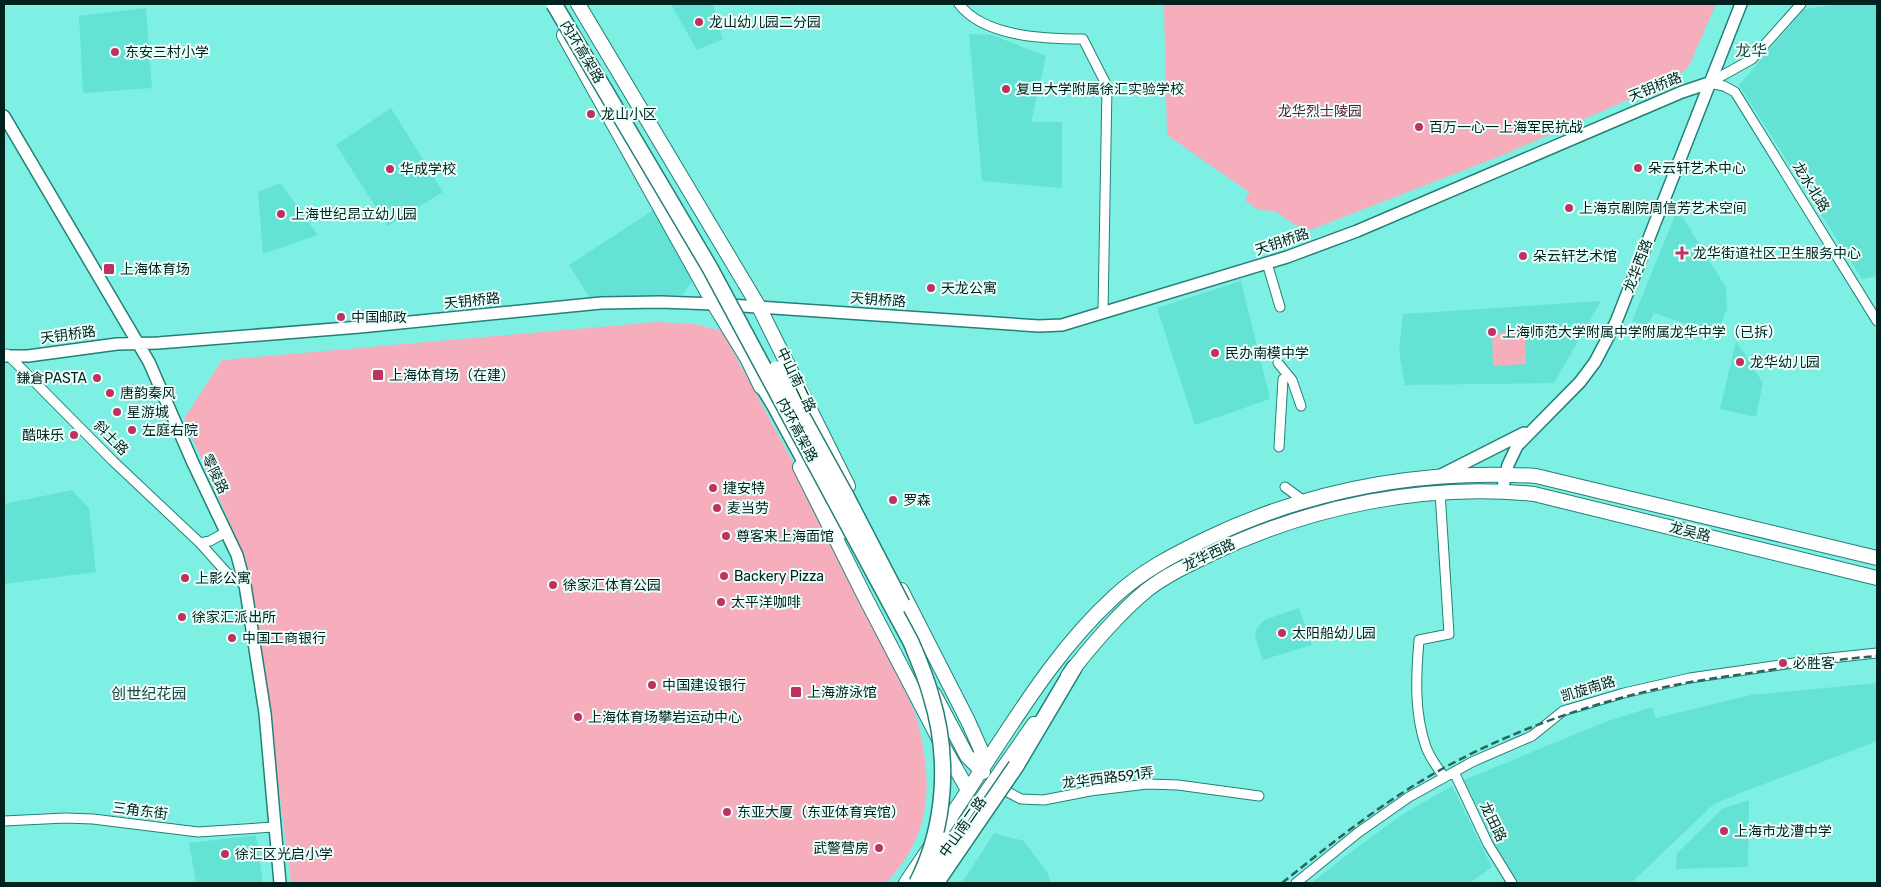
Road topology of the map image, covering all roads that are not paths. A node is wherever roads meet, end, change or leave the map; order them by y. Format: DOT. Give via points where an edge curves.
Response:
graph roads {
  1 [pos="547,4"];
  2 [pos="554,4"];
  3 [pos="563,4"];
  4 [pos="578,4"];
  5 [pos="958,4"];
  6 [pos="1741,4"];
  7 [pos="1801,4"];
  8 [pos="1709,83"];
  9 [pos="4,116"];
  10 [pos="1267,263"];
  11 [pos="714,304"];
  12 [pos="760,306"];
  13 [pos="1280,307"];
  14 [pos="1103,312"];
  15 [pos="1877,321"];
  16 [pos="139,343"];
  17 [pos="5,355"];
  18 [pos="1278,363"];
  19 [pos="758,378"];
  20 [pos="1283,379"];
  21 [pos="1301,406"];
  22 [pos="1537,426"];
  23 [pos="1279,447"];
  24 [pos="1505,474"];
  25 [pos="1440,476"];
  26 [pos="1285,487"];
  27 [pos="1502,491"];
  28 [pos="1440,492"];
  29 [pos="1304,501"];
  30 [pos="226,532"];
  31 [pos="200,543"];
  32 [pos="1877,558"];
  33 [pos="1877,578"];
  34 [pos="245,585"];
  35 [pos="884,592"];
  36 [pos="1877,653"];
  37 [pos="1074,668"];
  38 [pos="982,770"];
  39 [pos="1454,772"];
  40 [pos="1444,777"];
  41 [pos="993,785"];
  42 [pos="968,790"];
  43 [pos="1259,796"];
  44 [pos="4,821"];
  45 [pos="274,828"];
  46 [pos="280,883"];
  47 [pos="906,883"];
  48 [pos="917,883"];
  49 [pos="922,883"];
  50 [pos="929,883"];
  51 [pos="936,883"];
  52 [pos="1296,883"];
  53 [pos="1512,883"];
  1 -- 11 [label="main road, 中山南二路"];
  2 -- 35 [label="highway, 内环高架路, bridge" via="710,268"];
  3 -- 50 [label="highway, 内环高架路, bridge" via="720,268 845,494 928,657 942,696 947,723 952,791 944,844"];
  4 -- 12 [label="main road, 中山南二路"];
  5 -- 14 [label="street" via="975,20 990,27 1041,38 1083,39 1106,86"];
  6 -- 8 [label="street, 龙华西路"];
  7 -- 8 [label="street" via="1752,59"];
  8 -- 10 [label="street, 天钥桥路" via="1654,103 1357,231"];
  8 -- 15 [label="street, 龙水北路" via="1735,92"];
  8 -- 22 [label="street, 龙华西路" via="1616,322 1595,362 1580,382"];
  9 -- 16 [label="street, 零陵路"];
  10 -- 13 [label="street"];
  10 -- 14 [label="street, 天钥桥路"];
  11 -- 12 [label="street, 天钥桥路"];
  11 -- 16 [label="street, 天钥桥路" via="601,303 360,327"];
  11 -- 19 [label="main road, 中山南二路"];
  12 -- 14 [label="street, 天钥桥路" via="1039,326 1062,325"];
  12 -- 38 [label="main road, 中山南二路" via="968,721 981,750"];
  16 -- 17 [label="street, 天钥桥路" via="28,356"];
  16 -- 30 [label="street, 零陵路"];
  17 -- 31 [label="street, 斜土路"];
  18 -- 21 [label="street" via="1292,380"];
  19 -- 35 [label="highway" via="871,580"];
  19 -- 38 [label="main road, 中山南二路" via="776,397 967,756"];
  19 -- 42 [label="main road, 中山南二路" via="766,405"];
  20 -- 23 [label="street"];
  22 -- 24 [label="street, 龙华西路" via="1517,446"];
  22 -- 25 [label="street"];
  24 -- 25 [label="main road, 龙华西路"];
  24 -- 27 [label="street, 龙华西路"];
  24 -- 32 [label="main road, 龙吴路" via="1536,476"];
  25 -- 29 [label="main road, 龙华西路" via="1342,491"];
  26 -- 29 [label="street"];
  27 -- 28 [label="main road, 龙华西路"];
  27 -- 33 [label="main road, 龙吴路" via="1534,494"];
  28 -- 37 [label="main road, 龙华西路" via="1393,498 1284,523 1227,546 1148,590 1125,609"];
  28 -- 40 [label="street" via="1449,634 1419,640 1416,694 1426,746"];
  29 -- 38 [label="main road, 龙华西路" via="1223,531 1137,576 1086,625 1048,669"];
  30 -- 31 [label="street"];
  30 -- 34 [label="street, 零陵路"];
  31 -- 34 [label="street, 斜土路" via="226,572"];
  34 -- 45 [label="street, 零陵路" via="265,713"];
  35 -- 48 [label="highway, 内环高架路, bridge" via="911,642 932,696 940,741 941,810 930,853"];
  36 -- 39 [label="street, 凯旋南路" via="1690,678 1592,701 1563,711 1532,736"];
  37 -- 41 [label="main road, 龙华西路"];
  37 -- 51 [label="highway, bridge" via="1016,766"];
  38 -- 41 [label="main road, 中山南二路"];
  38 -- 42 [label="main road, 中山南二路"];
  39 -- 40 [label="street, 凯旋南路"];
  39 -- 53 [label="street, 龙田路" via="1488,844"];
  40 -- 52 [label="street, 凯旋南路" via="1380,817"];
  41 -- 43 [label="street, 龙华西路591弄" via="1021,799 1036,800 1147,784"];
  41 -- 49 [label="main road, 中山南二路"];
  42 -- 47 [label="main road, 中山南二路"];
  44 -- 45 [label="street, 三角东街" via="65,818 198,832"];
  45 -- 46 [label="street, 零陵路"];
}
